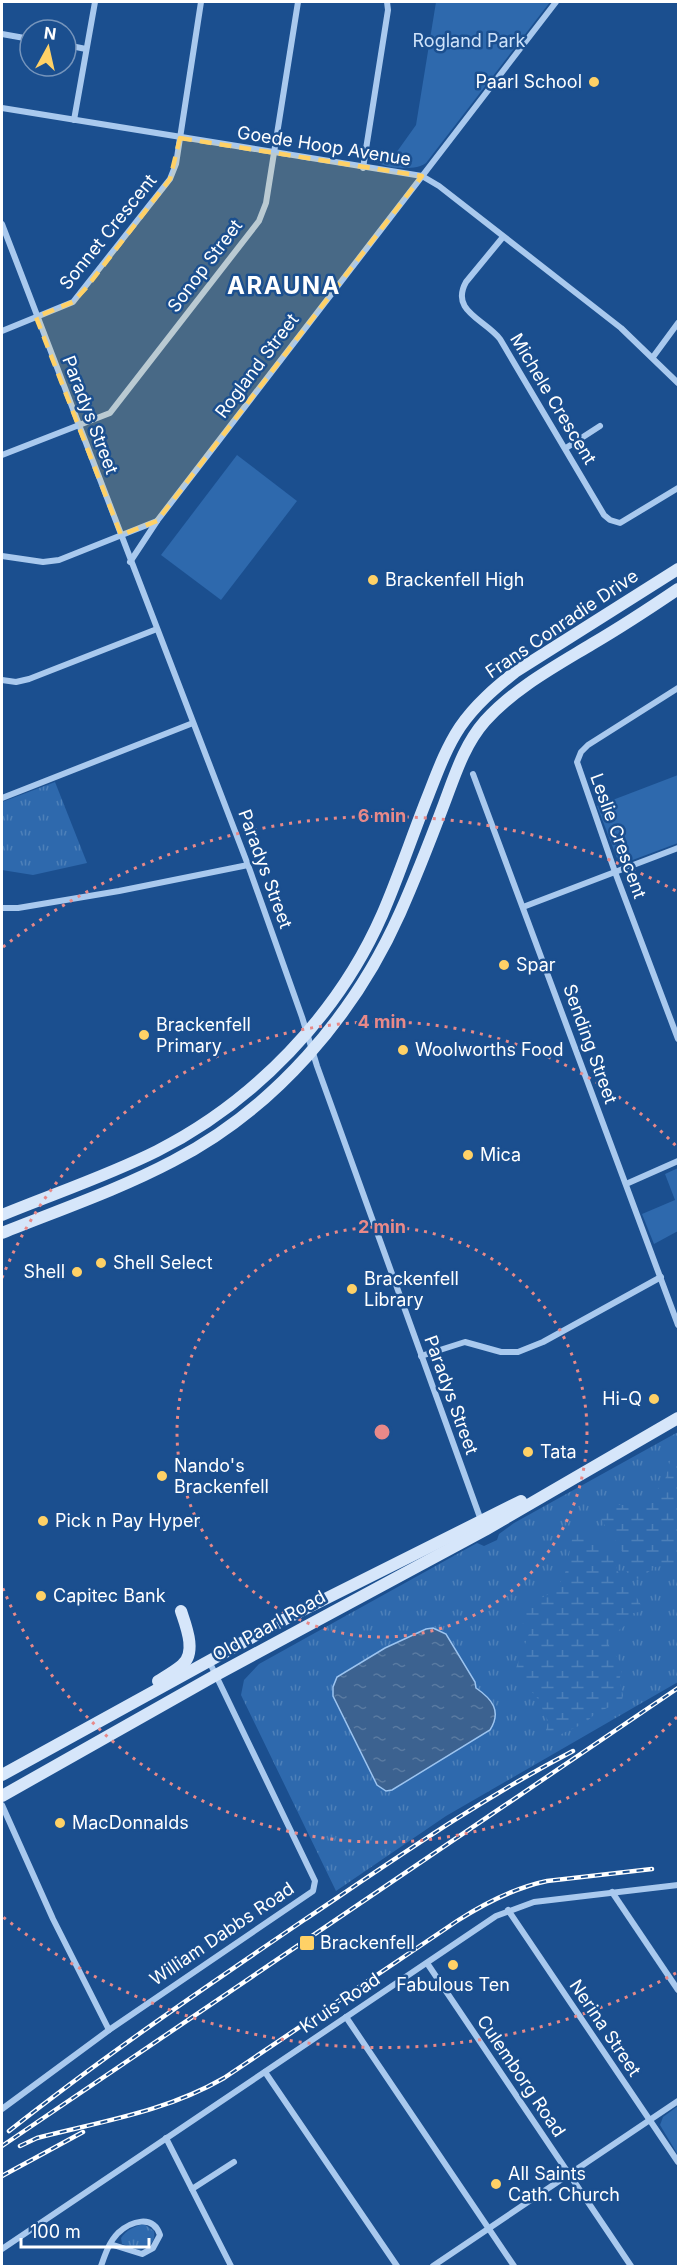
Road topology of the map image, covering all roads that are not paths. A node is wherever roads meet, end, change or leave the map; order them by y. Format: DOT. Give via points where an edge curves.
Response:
graph roads {
  1 [pos="95,2"];
  2 [pos="201,2"];
  3 [pos="298,2"];
  4 [pos="387,2"];
  5 [pos="556,2"];
  6 [pos="2,34"];
  7 [pos="18,37"];
  8 [pos="78,47"];
  9 [pos="86,49"];
  10 [pos="2,108"];
  11 [pos="74,120"];
  12 [pos="180,138"];
  13 [pos="274,153"];
  14 [pos="363,168"];
  15 [pos="422,176"];
  16 [pos="2,225"];
  17 [pos="503,237"];
  18 [pos="36,317"];
  19 [pos="678,323"];
  20 [pos="2,331"];
  21 [pos="653,357"];
  22 [pos="678,383"];
  23 [pos="79,426"];
  24 [pos="600,426"];
  25 [pos="566,448"];
  26 [pos="2,455"];
  27 [pos="678,488"];
  28 [pos="157,521"];
  29 [pos="121,535"];
  30 [pos="2,556"];
  31 [pos="130,562"];
  32 [pos="678,569"];
  33 [pos="678,589"];
  34 [pos="157,629"];
  35 [pos="2,680"];
  36 [pos="678,687"];
  37 [pos="193,723"];
  38 [pos="473,774"];
  39 [pos="2,798"];
  40 [pos="678,848"];
  41 [pos="248,865"];
  42 [pos="615,872"];
  43 [pos="523,907"];
  44 [pos="2,908"];
  45 [pos="306,1033"];
  46 [pos="678,1039"];
  47 [pos="312,1050"];
  48 [pos="678,1161"];
  49 [pos="626,1184"];
  50 [pos="2,1215"];
  51 [pos="2,1233"];
  52 [pos="661,1277"];
  53 [pos="678,1325"];
  54 [pos="421,1356"];
  55 [pos="678,1418"];
  56 [pos="483,1525"];
  57 [pos="181,1611"];
  58 [pos="209,1661"];
  59 [pos="216,1675"];
  60 [pos="122,1709"];
  61 [pos="2,1775"];
  62 [pos="2,1796"];
  63 [pos="2,1805"];
  64 [pos="678,1885"];
  65 [pos="612,1892"];
  66 [pos="508,1910"];
  67 [pos="427,1963"];
  68 [pos="678,1990"];
  69 [pos="346,2017"];
  70 [pos="109,2030"];
  71 [pos="265,2072"];
  72 [pos="678,2101"];
  73 [pos="2,2109"];
  74 [pos="650,2120"];
  75 [pos="166,2138"];
  76 [pos="234,2162"];
  77 [pos="678,2162"];
  78 [pos="569,2174"];
  79 [pos="192,2189"];
  80 [pos="489,2229"];
  81 [pos="110,2244"];
  82 [pos="2,2249"];
  83 [pos="101,2266"];
  84 [pos="231,2266"];
  85 [pos="397,2266"];
  86 [pos="433,2266"];
  87 [pos="514,2266"];
  88 [pos="632,2266"];
  1 -- 9 [label="street"];
  2 -- 12 [label="street, Sonnet Crescent"];
  3 -- 13 [label="street, Sonop Street"];
  4 -- 14 [label="street"];
  5 -- 15 [label="street, Rogland Street"];
  6 -- 7 [label="street"];
  8 -- 9 [label="street"];
  9 -- 11 [label="street"];
  10 -- 11 [label="street, Goede Hoop Avenue"];
  11 -- 12 [label="street, Goede Hoop Avenue"];
  12 -- 13 [label="street, Goede Hoop Avenue"];
  12 -- 18 [label="street, Sonnet Crescent" via="170,179 86,288 73,302"];
  13 -- 14 [label="street, Goede Hoop Avenue"];
  13 -- 23 [label="street, Sonop Street" via="267,204 259,221 114,409"];
  14 -- 15 [label="street, Goede Hoop Avenue"];
  15 -- 17 [label="street, Goede Hoop Avenue"];
  15 -- 28 [label="street, Rogland Street"];
  16 -- 18 [label="street, Paradys Street"];
  17 -- 21 [label="street, Goede Hoop Avenue"];
  17 -- 25 [label="street, Michele Crescent" via="466,282 461,302 500,339"];
  18 -- 20 [label="street, Sonnet Crescent"];
  18 -- 23 [label="street, Paradys Street"];
  19 -- 21 [label="street"];
  21 -- 22 [label="street, Goede Hoop Avenue"];
  23 -- 26 [label="street, Sonop Street"];
  23 -- 29 [label="street, Paradys Street"];
  24 -- 25 [label="street"];
  25 -- 27 [label="street, Michele Crescent" via="604,514 615,522 628,520"];
  28 -- 29 [label="street"];
  28 -- 31 [label="street, Rogland Street"];
  29 -- 30 [label="street" via="51,561"];
  29 -- 31 [label="street, Paradys Street"];
  31 -- 34 [label="street, Paradys Street"];
  32 -- 45 [label="street, Frans Conradie Drive" via="515,672 461,725 441,762 369,941"];
  33 -- 47 [label="street, Frans Conradie Drive" via="513,694 483,723 453,777 380,955"];
  34 -- 35 [label="street" via="29,679"];
  34 -- 37 [label="street, Paradys Street"];
  36 -- 42 [label="street, Leslie Crescent" via="588,745 578,757 578,769"];
  37 -- 39 [label="street"];
  37 -- 41 [label="street, Paradys Street"];
  38 -- 43 [label="street, Sending Street"];
  40 -- 42 [label="street"];
  41 -- 44 [label="street" via="120,891"];
  41 -- 45 [label="street, Paradys Street"];
  42 -- 43 [label="street"];
  42 -- 46 [label="street, Leslie Crescent"];
  43 -- 49 [label="street, Sending Street"];
  45 -- 47 [label="street, Paradys Street"];
  45 -- 50 [label="street, Frans Conradie Drive" via="236,1101 186,1135 123,1167"];
  47 -- 51 [label="street, Frans Conradie Drive" via="257,1104 200,1146 146,1174"];
  47 -- 54 [label="street, Paradys Street"];
  48 -- 49 [label="street"];
  49 -- 52 [label="street, Sending Street"];
  52 -- 53 [label="street, Sending Street"];
  52 -- 54 [label="street" via="518,1352 501,1352 465,1342"];
  54 -- 56 [label="street, Paradys Street"];
  55 -- 56 [label="street, Old Paarl Road"];
  56 -- 58 [label="street, Old Paarl Road" via="289,1617"];
  56 -- 59 [label="street, Old Paarl Road"];
  57 -- 60 [label="street" via="189,1640 184,1664"];
  58 -- 59 [label="street, William Dabbs Road"];
  58 -- 60 [label="street, Old Paarl Road"];
  59 -- 62 [label="street, Old Paarl Road"];
  59 -- 70 [label="street, William Dabbs Road" via="315,1886"];
  60 -- 61 [label="street, Old Paarl Road"];
  63 -- 70 [label="street"];
  64 -- 65 [label="street, Kruis Road"];
  65 -- 66 [label="street, Kruis Road" via="534,1902"];
  65 -- 68 [label="street"];
  66 -- 67 [label="street, Kruis Road"];
  66 -- 74 [label="street, Nerina Street"];
  67 -- 69 [label="street, Kruis Road"];
  67 -- 78 [label="street, Culemborg Road"];
  69 -- 71 [label="street, Kruis Road"];
  69 -- 80 [label="street"];
  70 -- 73 [label="street, William Dabbs Road"];
  71 -- 75 [label="street, Kruis Road"];
  71 -- 85 [label="street"];
  72 -- 74 [label="street"];
  74 -- 77 [label="street, Nerina Street"];
  74 -- 78 [label="street"];
  75 -- 79 [label="street"];
  75 -- 82 [label="street, Kruis Road"];
  76 -- 79 [label="street"];
  78 -- 80 [label="street"];
  78 -- 88 [label="street, Culemborg Road"];
  79 -- 84 [label="street"];
  80 -- 86 [label="street"];
  80 -- 87 [label="street"];
  81 -- 81 [label="street" via="118,2233 143,2221 155,2225 160,2235 153,2248 142,2254"];
  81 -- 83 [label="street"];
}
